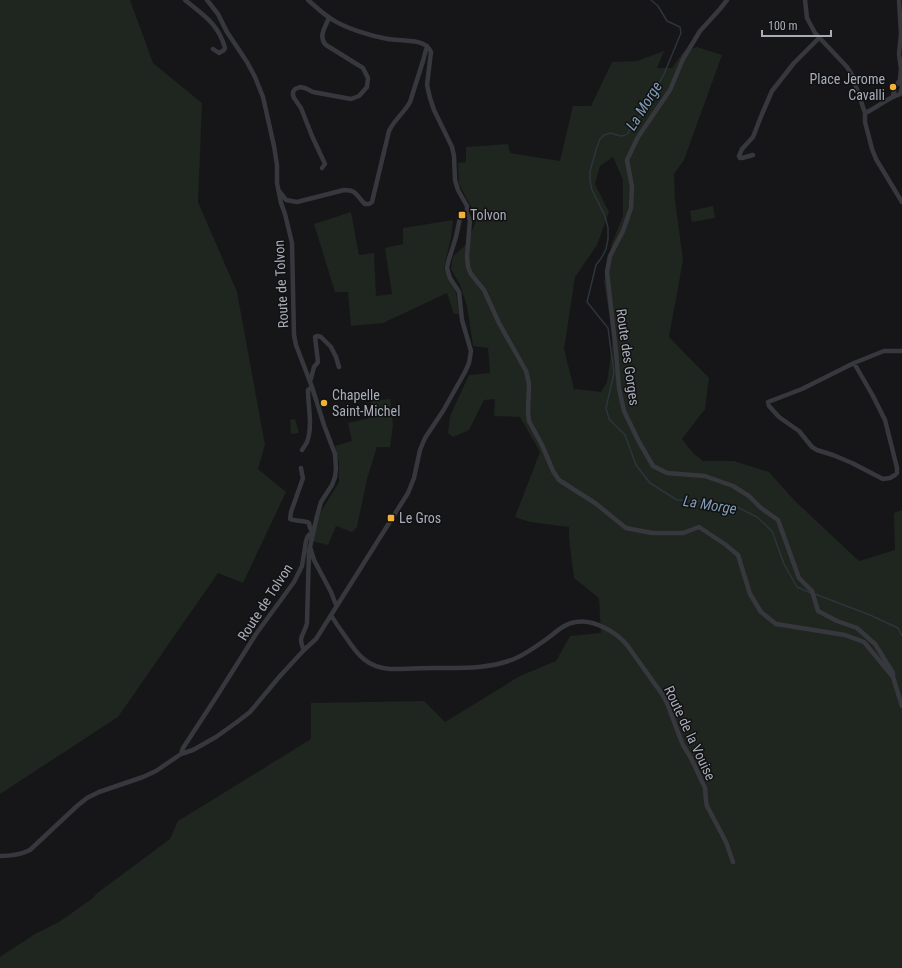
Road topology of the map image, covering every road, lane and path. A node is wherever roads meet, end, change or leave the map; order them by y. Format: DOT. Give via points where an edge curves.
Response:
graph roads {
  1 [pos="185,0"];
  2 [pos="207,0"];
  3 [pos="308,0"];
  4 [pos="727,0"];
  5 [pos="805,0"];
  6 [pos="899,0"];
  7 [pos="329,18"];
  8 [pos="819,38"];
  9 [pos="427,46"];
  10 [pos="213,49"];
  11 [pos="901,69"];
  12 [pos="864,113"];
  13 [pos="753,155"];
  14 [pos="322,168"];
  15 [pos="278,190"];
  16 [pos="902,202"];
  17 [pos="467,213"];
  18 [pos="902,351"];
  19 [pos="854,363"];
  20 [pos="339,367"];
  21 [pos="311,384"];
  22 [pos="302,450"];
  23 [pos="301,468"];
  24 [pos="312,532"];
  25 [pos="310,547"];
  26 [pos="336,605"];
  27 [pos="331,614"];
  28 [pos="304,650"];
  29 [pos="894,677"];
  30 [pos="902,706"];
  31 [pos="181,754"];
  32 [pos="0,856"];
  33 [pos="733,862"];
  1 -- 10 [label="street" via="207,17 217,30 225,48 219,53"];
  2 -- 15 [label="street, Route de Tolvon" via="247,62 263,97 274,146"];
  3 -- 7 [label="street"];
  4 -- 29 [label="street, Route des Gorges" via="700,31 682,59 670,90 638,137 627,160 632,187 631,208 610,256 607,272 619,388 624,411 653,466 667,472 705,476 732,486 749,496 778,520 799,578 812,591 818,611 857,628 875,644"];
  5 -- 8 [label="street" via="807,18"];
  6 -- 11 [label="street"];
  7 -- 9 [label="street" via="375,36 407,40"];
  7 -- 14 [label="street" via="323,32 323,42 363,68 368,78 367,87 358,96 350,99 300,87 293,92 325,164"];
  8 -- 12 [label="street" via="852,75"];
  8 -- 13 [label="street" via="794,63 772,91 753,137 739,156 742,158"];
  9 -- 15 [label="street" via="410,102 389,131 372,202 365,204 351,190 297,202 286,200"];
  9 -- 17 [label="street" via="431,52 427,86 434,110 452,147 458,190 467,206"];
  11 -- 12 [label="street" via="900,94"];
  12 -- 16 [label="street" via="876,159"];
  15 -- 21 [label="street, Route de Tolvon" via="292,243 294,335"];
  17 -- 26 [label="street" via="460,218 448,272 459,292 462,320 470,351 469,363 425,438 408,493"];
  17 -- 29 [label="street" via="470,220 468,267 484,290 526,371 529,384 529,421 559,480 595,503 626,528 652,533 682,533 699,527 738,556 750,594 761,612 776,624 845,635 864,642"];
  18 -- 19 [label="street" via="884,350"];
  19 -- 19 [label="street" via="769,401 768,404 779,417 799,431 814,449 852,463 883,479 890,478 895,475 897,468 885,420"];
  20 -- 21 [label="street" via="330,347 321,337 315,337 318,362 314,367"];
  21 -- 22 [label="street" via="308,390 309,435"];
  21 -- 24 [label="street, Route de Tolvon" via="335,454 336,469 332,485 321,502"];
  23 -- 24 [label="street" via="303,478 290,519 306,521"];
  24 -- 25 [label="street"];
  24 -- 31 [label="street, Route de Tolvon" via="306,541 302,566 294,582 256,634"];
  25 -- 26 [label="street"];
  25 -- 28 [label="street" via="307,623 300,638"];
  26 -- 27 [label="street"];
  27 -- 28 [label="street" via="316,639"];
  27 -- 33 [label="street, Route de la Vouise" via="352,647 363,659 381,668 390,669 463,668 506,662 536,647 569,624 584,622 606,628 627,645 667,703 681,740 705,788 707,806 726,842"];
  28 -- 31 [label="street" via="250,712 216,737"];
  29 -- 30 [label="street, Route des Gorges"];
  31 -- 32 [label="street, Route de Tolvon" via="156,771 87,798 30,850 12,856"];
}
